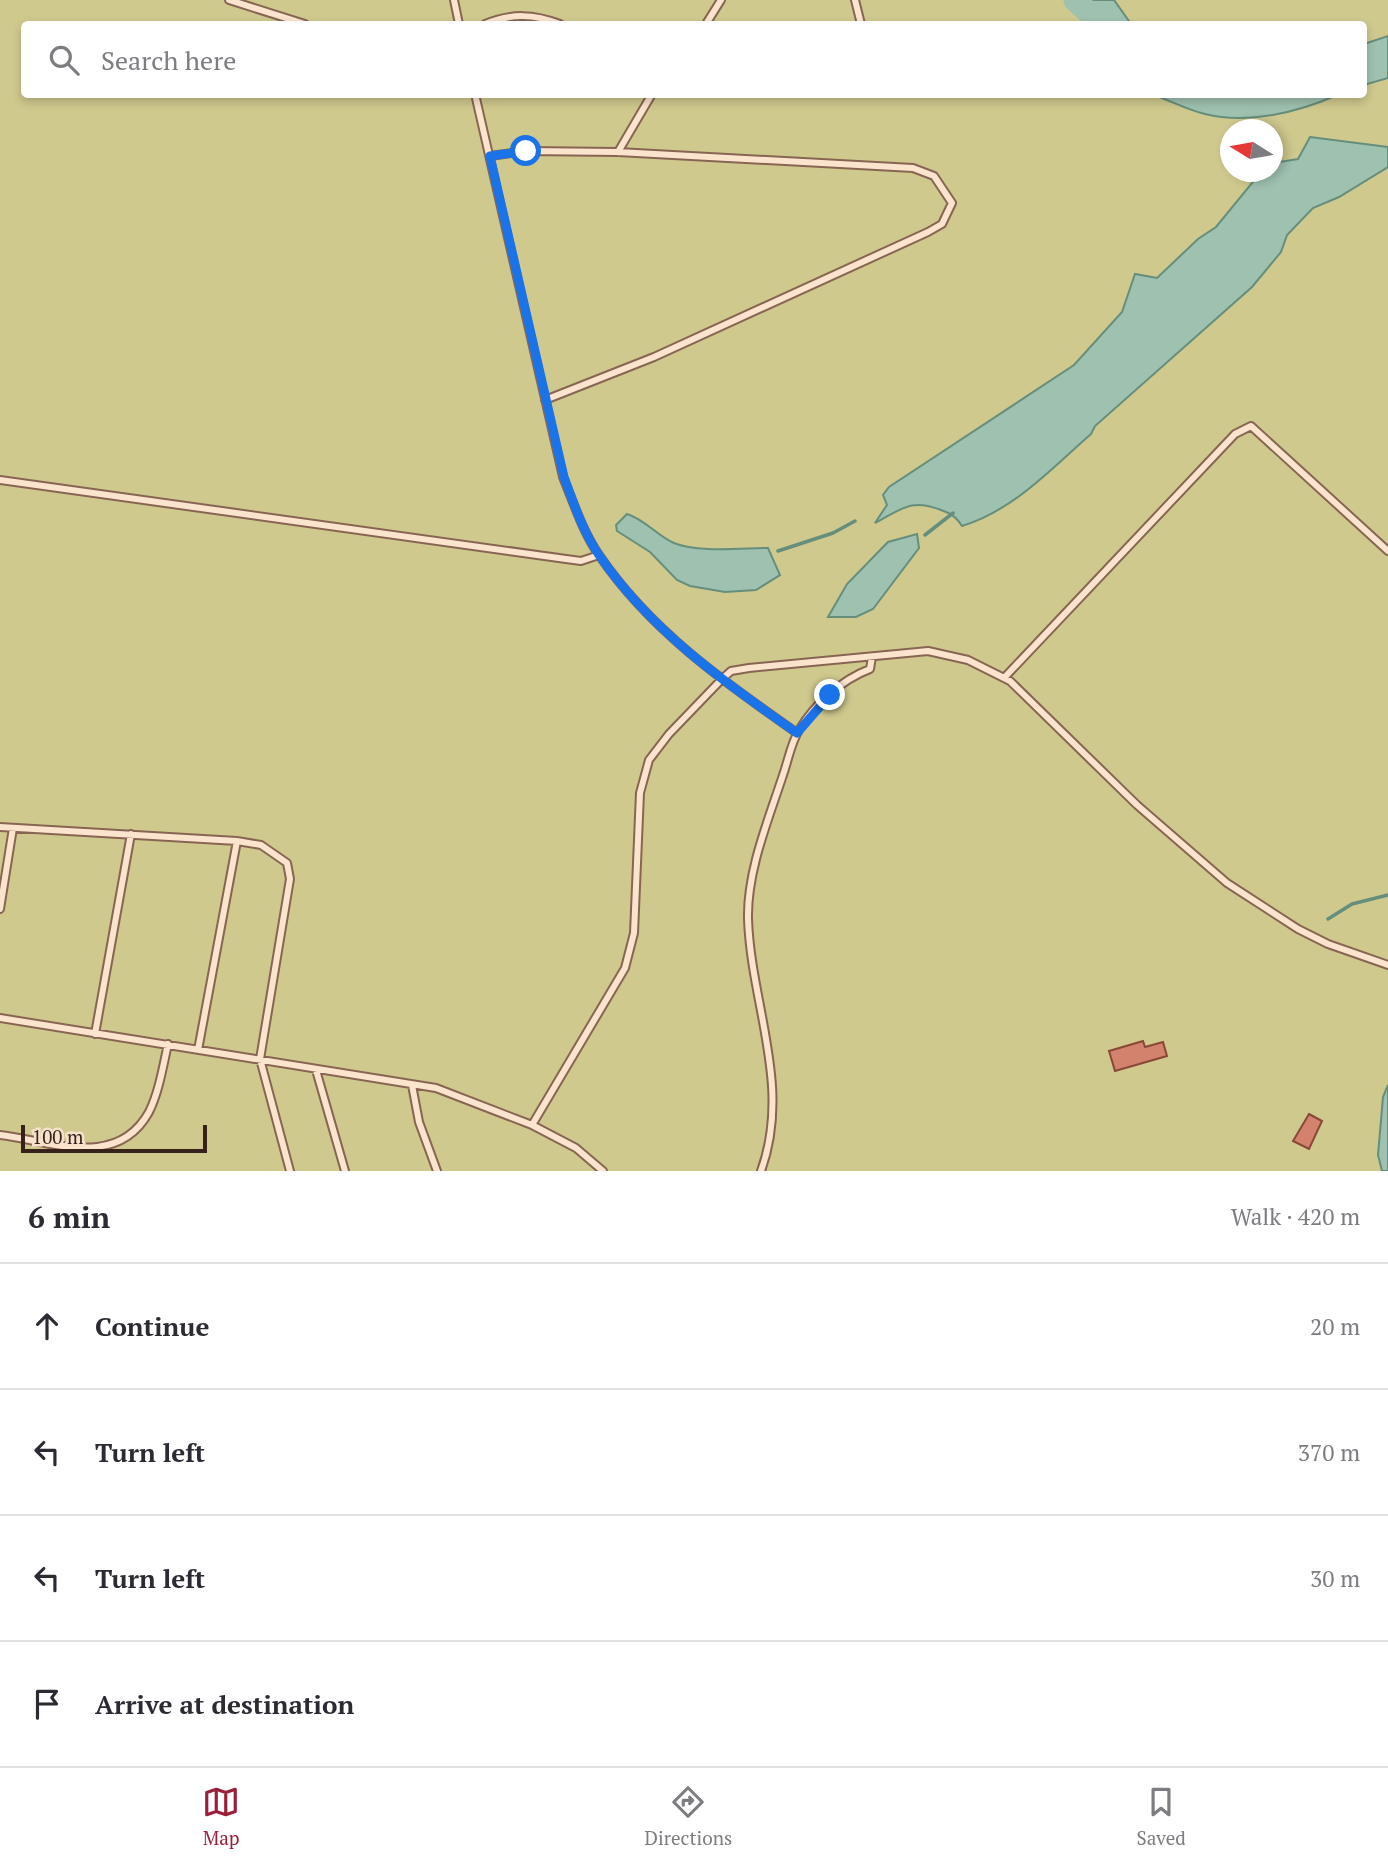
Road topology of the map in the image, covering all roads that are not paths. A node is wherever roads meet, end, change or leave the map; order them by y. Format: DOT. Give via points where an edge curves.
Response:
graph roads {
  1 [pos="229,0"];
  2 [pos="454,0"];
  3 [pos="722,0"];
  4 [pos="855,0"];
  5 [pos="296,21"];
  6 [pos="458,21"];
  7 [pos="497,21"];
  8 [pos="552,21"];
  9 [pos="708,21"];
  10 [pos="860,21"];
  11 [pos="476,98"];
  12 [pos="650,98"];
  13 [pos="618,152"];
  14 [pos="490,156"];
  15 [pos="545,400"];
  16 [pos="0,480"];
  17 [pos="1388,551"];
  18 [pos="599,555"];
  19 [pos="872,657"];
  20 [pos="1004,678"];
  21 [pos="721,680"];
  22 [pos="797,733"];
  23 [pos="0,827"];
  24 [pos="13,828"];
  25 [pos="131,834"];
  26 [pos="237,841"];
  27 [pos="0,908"];
  28 [pos="1388,957"];
  29 [pos="1376,961"];
  30 [pos="1388,965"];
  31 [pos="0,1018"];
  32 [pos="94,1034"];
  33 [pos="168,1044"];
  34 [pos="198,1050"];
  35 [pos="260,1059"];
  36 [pos="316,1070"];
  37 [pos="412,1085"];
  38 [pos="532,1125"];
  39 [pos="0,1135"];
  40 [pos="601,1170"];
  41 [pos="290,1171"];
  42 [pos="345,1171"];
  43 [pos="437,1171"];
  44 [pos="761,1171"];
  1 -- 5 [label="lane"];
  2 -- 6 [label="lane"];
  3 -- 9 [label="lane"];
  4 -- 10 [label="lane"];
  7 -- 8 [label="lane" via="521,15"];
  11 -- 14 [label="lane"];
  12 -- 13 [label="lane"];
  13 -- 14 [label="lane" via="526,151"];
  13 -- 15 [label="lane" via="913,168 934,176 952,203 942,224 928,232 654,357"];
  14 -- 15 [label="lane"];
  15 -- 18 [label="lane" via="564,477"];
  16 -- 18 [label="lane" via="581,561"];
  17 -- 20 [label="lane" via="1251,426 1236,434"];
  18 -- 21 [label="lane" via="662,629"];
  19 -- 20 [label="lane" via="928,651 968,660"];
  19 -- 21 [label="lane" via="731,671"];
  19 -- 22 [label="lane" via="870,669 842,684"];
  20 -- 29 [label="lane" via="1227,883 1298,929"];
  21 -- 22 [label="lane"];
  21 -- 38 [label="lane" via="649,760 640,793 634,933 625,968"];
  22 -- 44 [label="lane" via="748,897 750,943 774,1099 773,1125"];
  23 -- 24 [label="lane"];
  24 -- 25 [label="lane"];
  24 -- 27 [label="lane"];
  25 -- 26 [label="lane"];
  25 -- 32 [label="lane"];
  26 -- 34 [label="lane"];
  26 -- 35 [label="lane" via="261,845 280,855 290,871"];
  28 -- 29 [label="lane"];
  29 -- 30 [label="lane"];
  31 -- 32 [label="lane"];
  32 -- 33 [label="lane"];
  33 -- 34 [label="lane"];
  33 -- 39 [label="lane" via="149,1112 124,1140 108,1147 85,1147"];
  34 -- 35 [label="lane"];
  35 -- 36 [label="lane"];
  35 -- 41 [label="lane"];
  36 -- 37 [label="lane"];
  36 -- 42 [label="lane"];
  37 -- 38 [label="lane" via="436,1088"];
  37 -- 43 [label="lane" via="419,1122"];
  38 -- 40 [label="lane" via="576,1148"];
}
